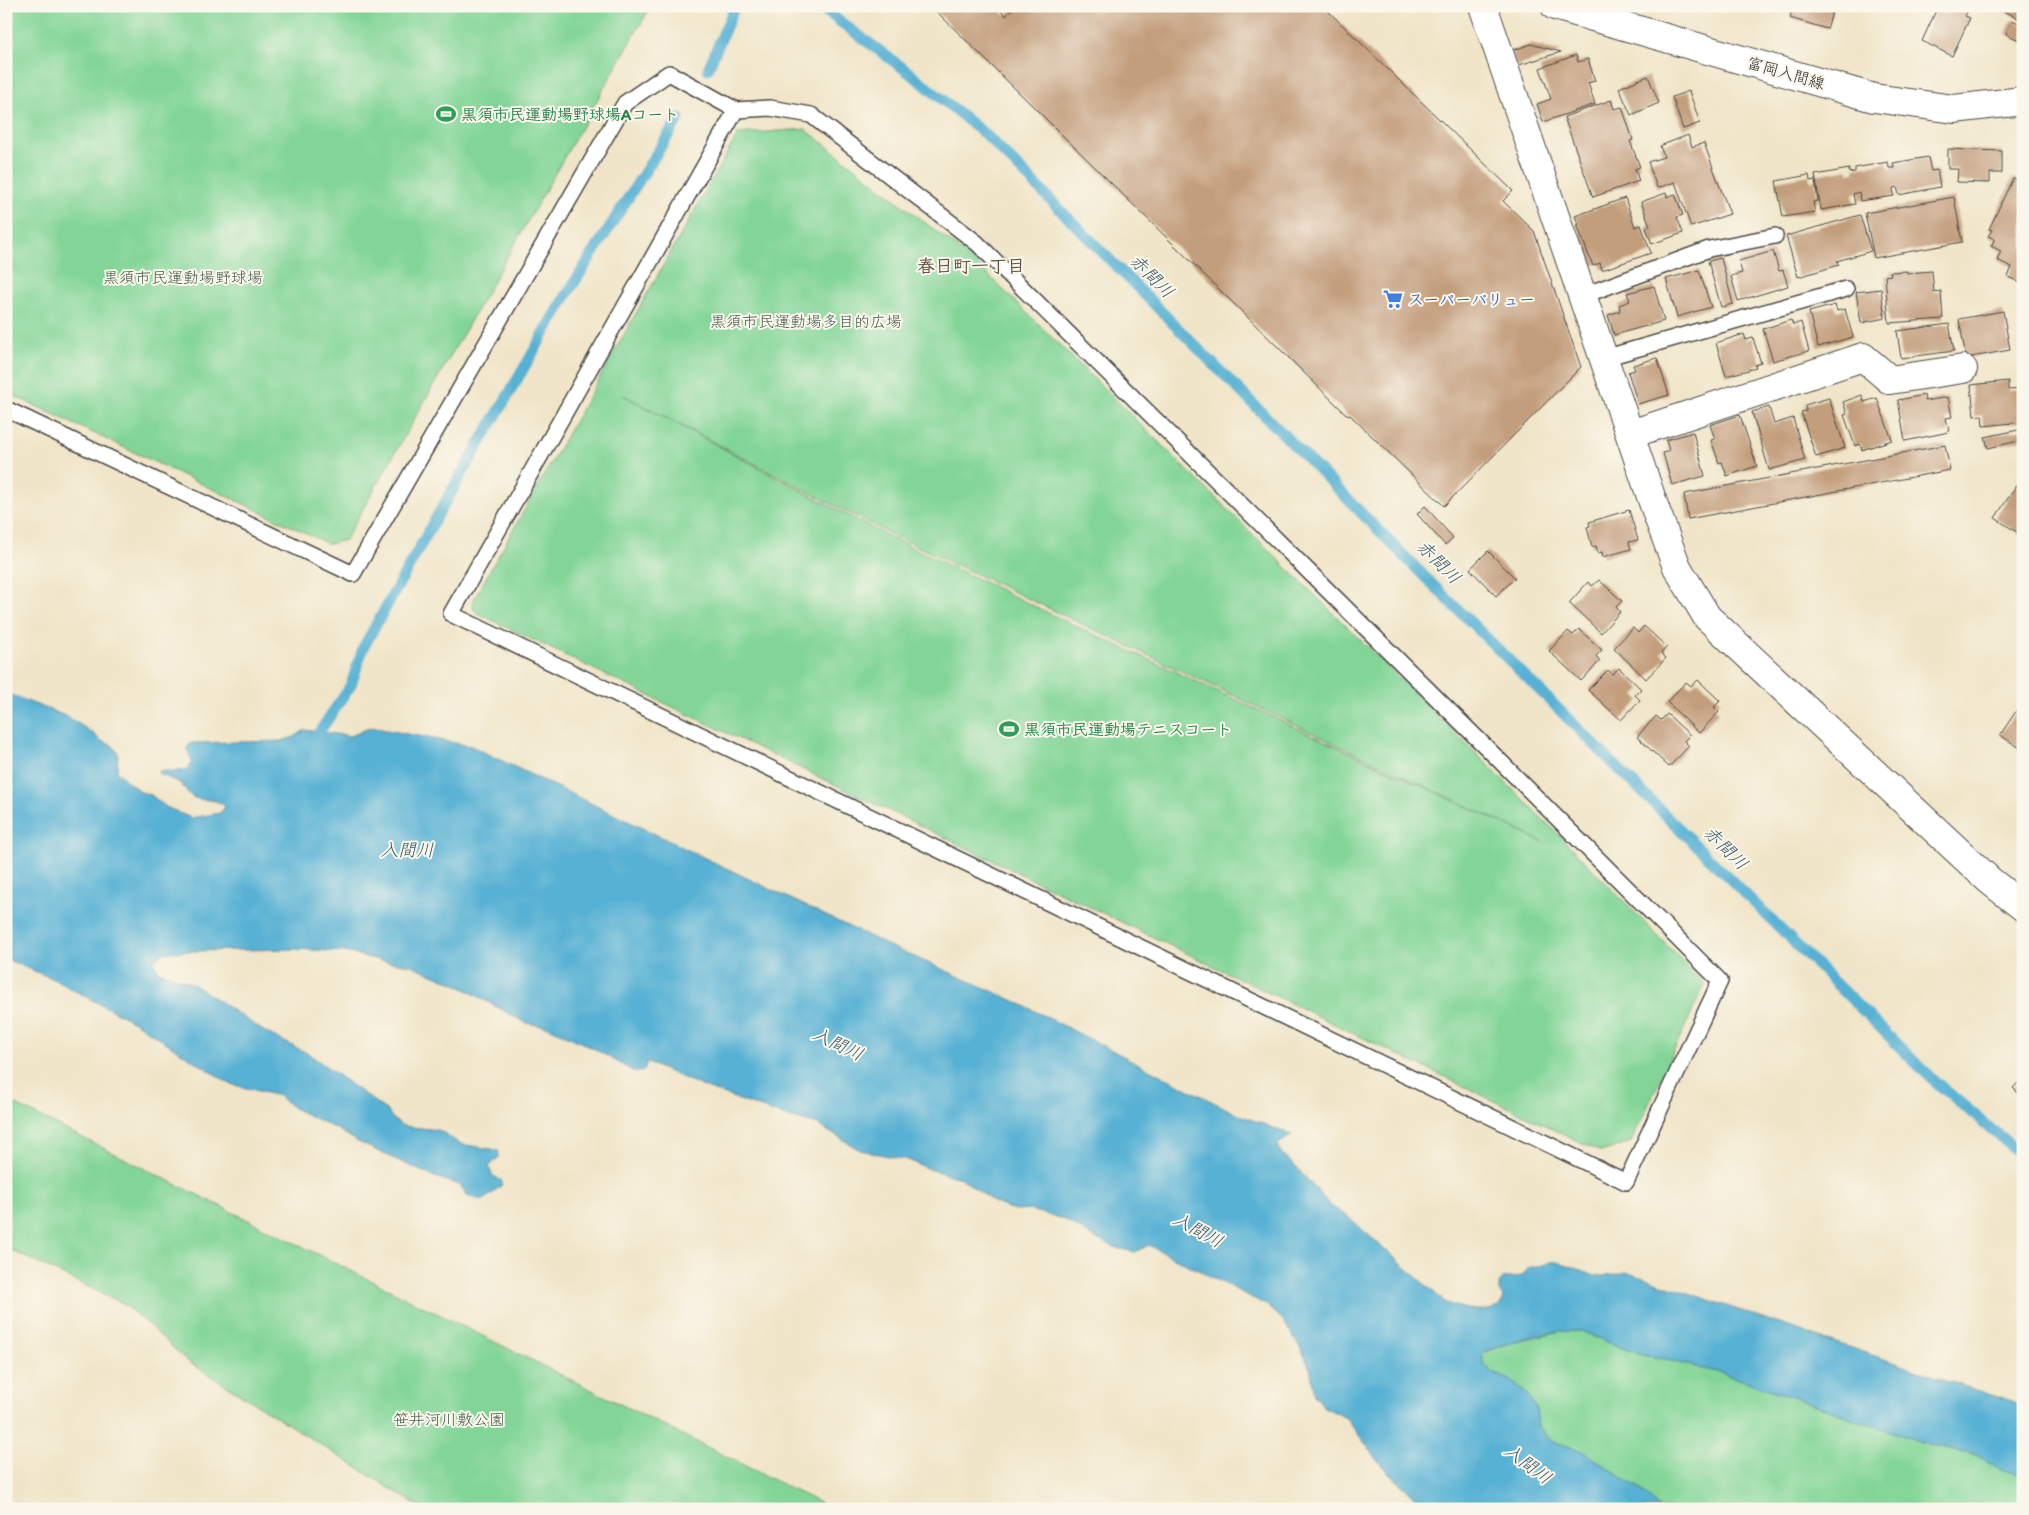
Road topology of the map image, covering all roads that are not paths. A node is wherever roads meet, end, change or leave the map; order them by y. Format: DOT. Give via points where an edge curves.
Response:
graph roads {
  1 [pos="1482,6"];
  2 [pos="1555,6"];
  3 [pos="2023,101"];
  4 [pos="736,110"];
  5 [pos="1775,236"];
  6 [pos="1846,289"];
  7 [pos="1582,296"];
  8 [pos="1604,358"];
  9 [pos="1962,369"];
  10 [pos="6,409"];
  11 [pos="1631,434"];
  12 [pos="2023,907"];
  1 -- 7 [label="street"];
  2 -- 3 [label="street, 富岡入間線" via="1874,98 1954,109"];
  4 -- 4 [label="lane" via="451,614 1626,1182 1720,981 977,244 811,115 770,108"];
  4 -- 10 [label="lane" via="669,73 625,103 353,574"];
  5 -- 7 [label="lane" via="1709,248"];
  6 -- 8 [label="lane"];
  7 -- 8 [label="street"];
  8 -- 11 [label="street"];
  9 -- 11 [label="street" via="1890,380 1863,357"];
  11 -- 12 [label="street" via="1677,567 1707,617 1989,880"];
}
